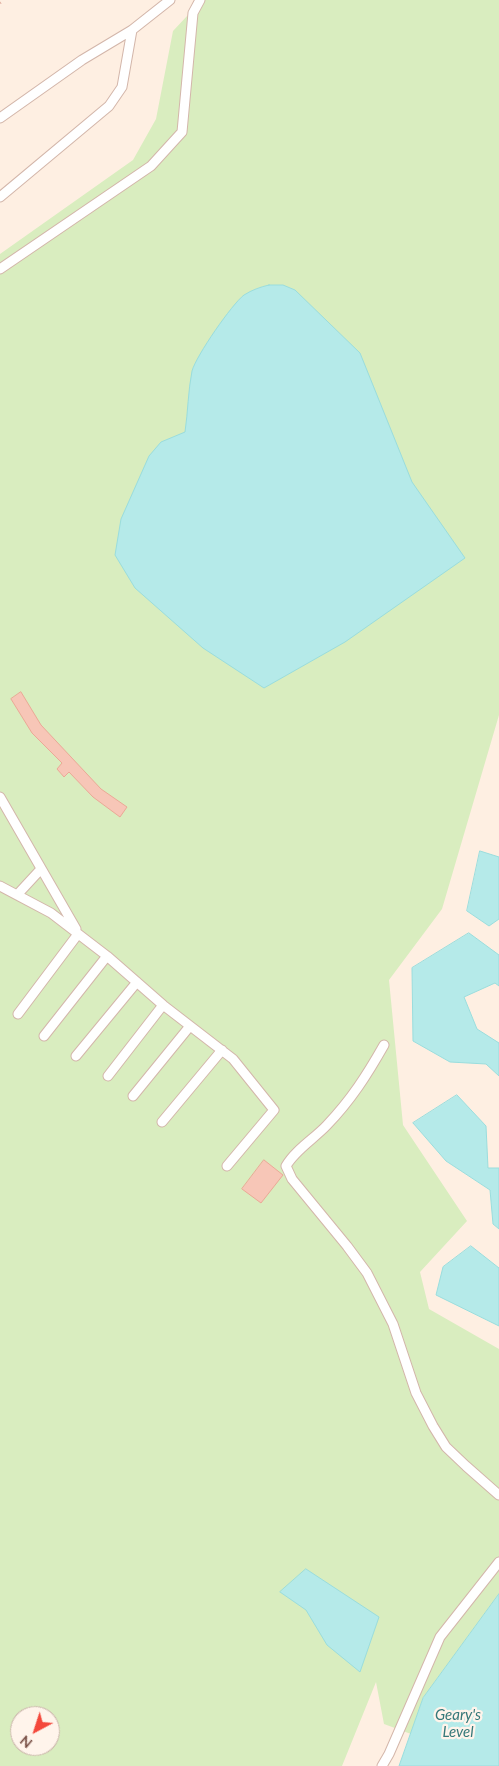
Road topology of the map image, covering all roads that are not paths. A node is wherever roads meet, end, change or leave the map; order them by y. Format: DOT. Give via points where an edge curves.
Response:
graph roads {
  1 [pos="170,0"];
  2 [pos="200,0"];
  3 [pos="132,30"];
  4 [pos="0,118"];
  5 [pos="0,197"];
  6 [pos="0,269"];
  7 [pos="0,797"];
  8 [pos="41,869"];
  9 [pos="0,886"];
  10 [pos="17,896"];
  11 [pos="78,934"];
  12 [pos="107,956"];
  13 [pos="137,982"];
  14 [pos="163,1004"];
  15 [pos="18,1014"];
  16 [pos="190,1026"];
  17 [pos="44,1036"];
  18 [pos="384,1045"];
  19 [pos="222,1050"];
  20 [pos="76,1056"];
  21 [pos="108,1076"];
  22 [pos="133,1096"];
  23 [pos="162,1122"];
  24 [pos="227,1166"];
  25 [pos="499,1495"];
  26 [pos="499,1562"];
  27 [pos="382,1766"];
  1 -- 3 [label="lane"];
  2 -- 6 [label="lane" via="193,13 182,132 151,166"];
  3 -- 4 [label="lane" via="82,60"];
  3 -- 5 [label="lane" via="122,87 109,106"];
  7 -- 8 [label="lane"];
  8 -- 10 [label="lane"];
  8 -- 11 [label="lane"];
  9 -- 10 [label="lane"];
  10 -- 11 [label="lane" via="51,913"];
  11 -- 12 [label="lane"];
  11 -- 15 [label="lane"];
  12 -- 13 [label="lane"];
  12 -- 17 [label="lane"];
  13 -- 14 [label="lane"];
  13 -- 20 [label="lane"];
  14 -- 16 [label="lane"];
  14 -- 21 [label="lane"];
  16 -- 19 [label="lane"];
  16 -- 22 [label="lane"];
  18 -- 25 [label="lane" via="361,1085 329,1124 286,1166 292,1179 367,1273 393,1324 416,1393 433,1426 446,1446"];
  19 -- 23 [label="lane"];
  19 -- 24 [label="lane" via="274,1110"];
  26 -- 27 [label="lane" via="440,1637"];
}
